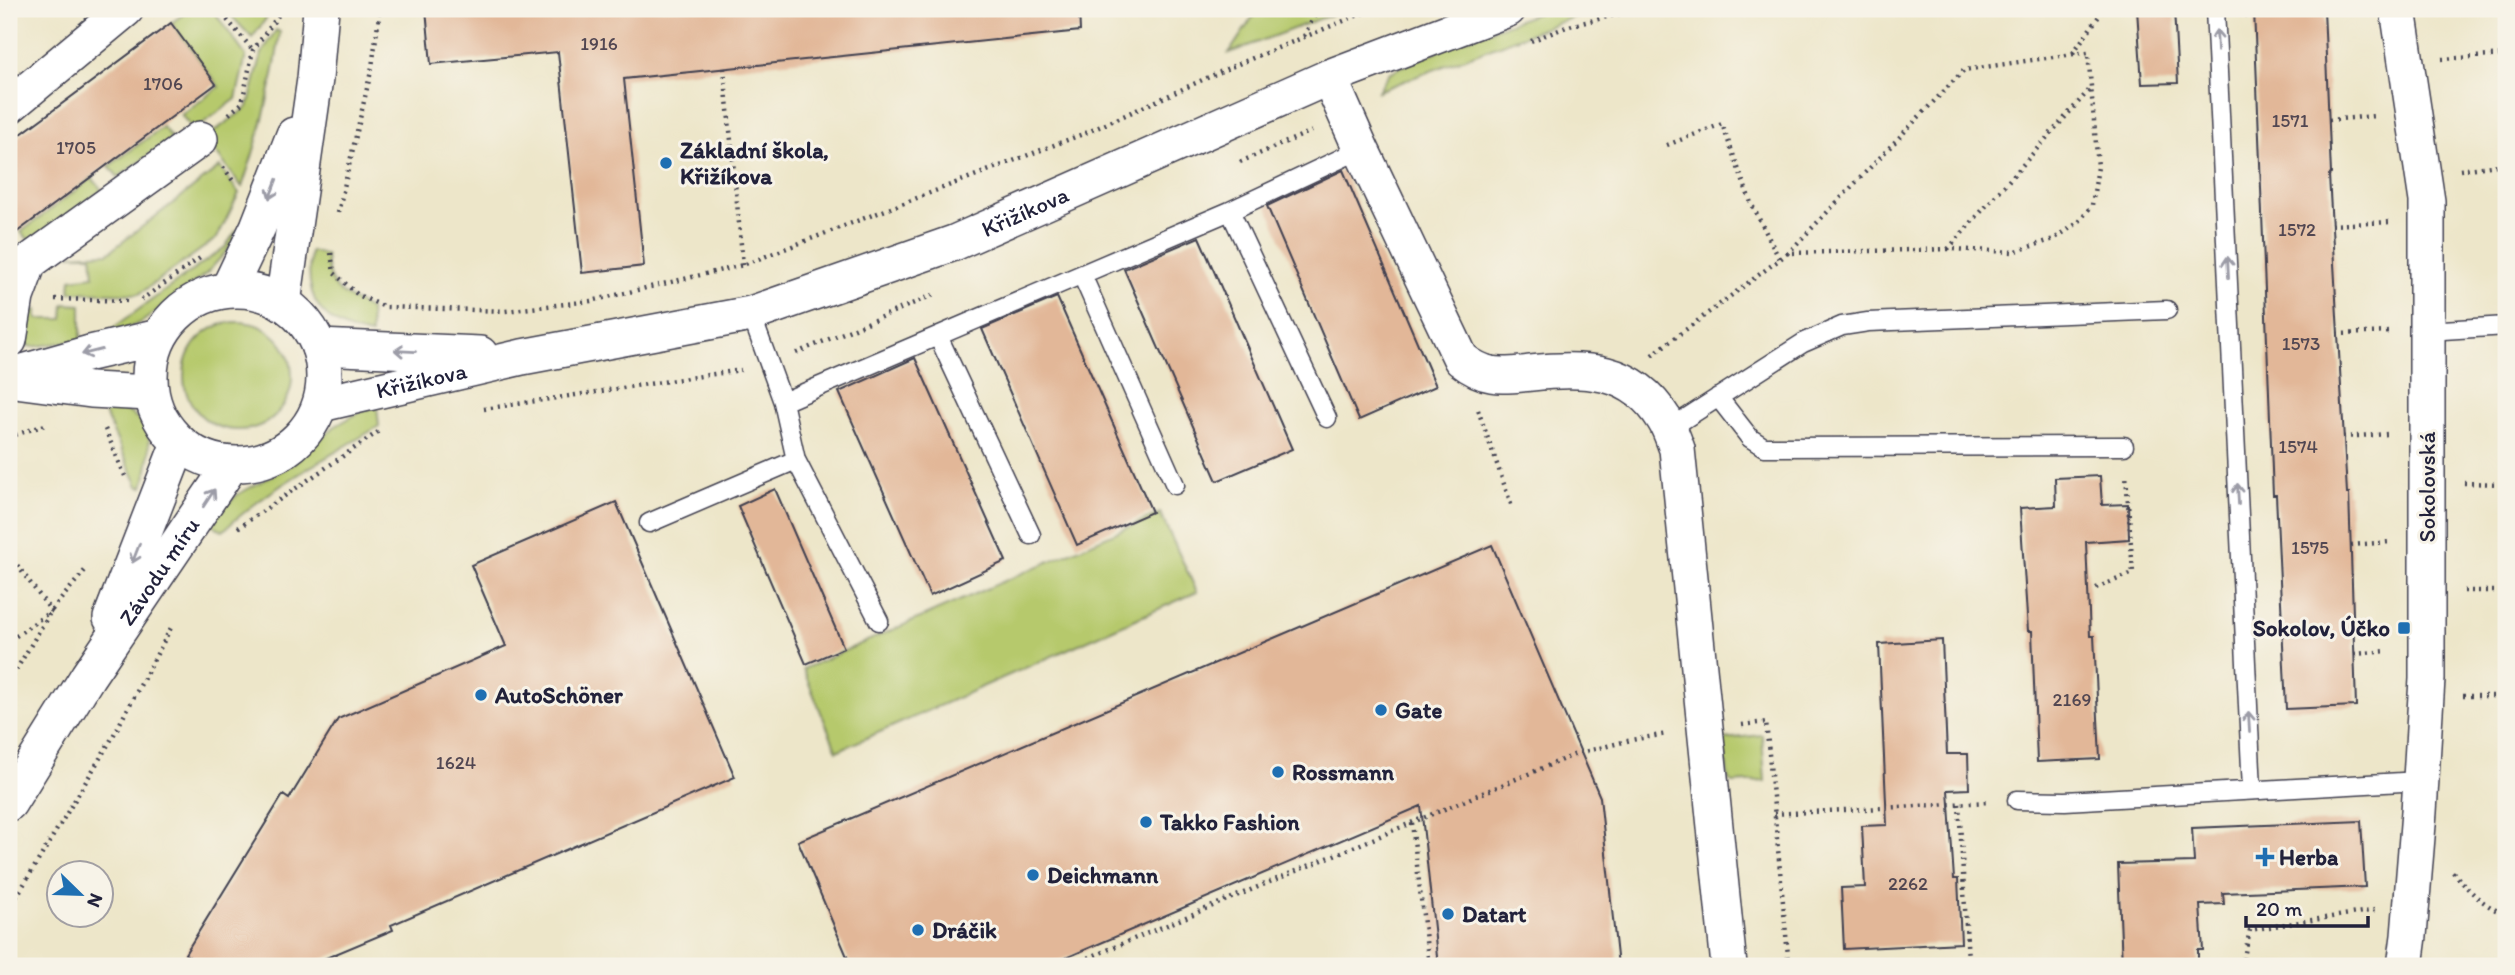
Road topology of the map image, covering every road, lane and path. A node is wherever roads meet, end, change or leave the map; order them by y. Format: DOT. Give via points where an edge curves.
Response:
graph roads {
  1 [pos="126,9"];
  2 [pos="218,9"];
  3 [pos="283,9"];
  4 [pos="321,9"];
  5 [pos="380,9"];
  6 [pos="1318,9"];
  7 [pos="1373,9"];
  8 [pos="1508,9"];
  9 [pos="2104,9"];
  10 [pos="2216,9"];
  11 [pos="2370,9"];
  12 [pos="2398,9"];
  13 [pos="2324,12"];
  14 [pos="1303,37"];
  15 [pos="253,50"];
  16 [pos="2073,54"];
  17 [pos="2506,55"];
  18 [pos="2438,59"];
  19 [pos="724,68"];
  20 [pos="1329,77"];
  21 [pos="315,79"];
  22 [pos="2091,87"];
  23 [pos="9,106"];
  24 [pos="2383,115"];
  25 [pos="2329,120"];
  26 [pos="213,140"];
  27 [pos="1667,145"];
  28 [pos="1361,149"];
  29 [pos="2506,164"];
  30 [pos="2456,170"];
  31 [pos="242,192"];
  32 [pos="1230,211"];
  33 [pos="337,218"];
  34 [pos="2398,222"];
  35 [pos="2331,225"];
  36 [pos="330,241"];
  37 [pos="1947,249"];
  38 [pos="211,250"];
  39 [pos="1788,253"];
  40 [pos="1780,260"];
  41 [pos="743,265"];
  42 [pos="1082,275"];
  43 [pos="228,290"];
  44 [pos="16,297"];
  45 [pos="139,301"];
  46 [pos="283,303"];
  47 [pos="130,308"];
  48 [pos="2167,310"];
  49 [pos="751,314"];
  50 [pos="2506,326"];
  51 [pos="2427,331"];
  52 [pos="2392,332"];
  53 [pos="2337,334"];
  54 [pos="938,336"];
  55 [pos="159,337"];
  56 [pos="9,341"];
  57 [pos="319,347"];
  58 [pos="522,357"];
  59 [pos="1461,359"];
  60 [pos="9,378"];
  61 [pos="1621,379"];
  62 [pos="150,393"];
  63 [pos="1718,397"];
  64 [pos="783,402"];
  65 [pos="321,404"];
  66 [pos="1327,418"];
  67 [pos="102,422"];
  68 [pos="1669,429"];
  69 [pos="2394,434"];
  70 [pos="2343,437"];
  71 [pos="179,443"];
  72 [pos="2124,446"];
  73 [pos="796,460"];
  74 [pos="231,465"];
  75 [pos="128,483"];
  76 [pos="2463,483"];
  77 [pos="2506,484"];
  78 [pos="1175,485"];
  79 [pos="1511,508"];
  80 [pos="649,523"];
  81 [pos="1031,535"];
  82 [pos="2401,541"];
  83 [pos="2351,545"];
  84 [pos="9,554"];
  85 [pos="93,559"];
  86 [pos="2096,587"];
  87 [pos="2463,591"];
  88 [pos="2506,591"];
  89 [pos="51,611"];
  90 [pos="879,621"];
  91 [pos="9,641"];
  92 [pos="2400,650"];
  93 [pos="2354,654"];
  94 [pos="89,677"];
  95 [pos="9,682"];
  96 [pos="2458,696"];
  97 [pos="2506,696"];
  98 [pos="1705,729"];
  99 [pos="1668,734"];
  100 [pos="2420,781"];
  101 [pos="2252,790"];
  102 [pos="2017,800"];
  103 [pos="9,803"];
  104 [pos="1959,804"];
  105 [pos="1774,814"];
  106 [pos="1412,822"];
  107 [pos="2386,909"];
  108 [pos="1069,966"];
  109 [pos="1429,966"];
  110 [pos="1729,966"];
  111 [pos="1789,966"];
  112 [pos="1986,966"];
  113 [pos="2242,966"];
  114 [pos="2405,966"];
  1 -- 23 [label="street"];
  2 -- 15 [label="path"];
  3 -- 15 [label="path"];
  4 -- 21 [label="street"];
  5 -- 33 [label="path" via="372,67"];
  6 -- 14 [label="path"];
  7 -- 14 [label="path"];
  8 -- 20 [label="street, Křižíkova"];
  9 -- 16 [label="path"];
  101 -- 10 [label="lane, one-way"];
  11 -- 13 [label="path"];
  12 -- 51 [label="street, Sokolovská" via="2427,201"];
  14 -- 41 [label="path" via="1088,132"];
  15 -- 26 [label="path" via="242,103"];
  16 -- 22 [label="path" via="2088,52"];
  16 -- 39 [label="path" via="1964,70"];
  17 -- 18 [label="path"];
  19 -- 41 [label="path"];
  20 -- 28 [label="street"];
  20 -- 49 [label="street, Křižíkova" via="954,243"];
  21 -- 43 [label="street, one-way" via="258,227"];
  21 -- 46 [label="street"];
  22 -- 37 [label="path"];
  22 -- 37 [label="path" via="2098,167 2092,205 2079,222 2054,239 2013,252"];
  24 -- 25 [label="path"];
  26 -- 31 [label="path"];
  26 -- 44 [label="street" via="29,262"];
  27 -- 40 [label="path" via="1722,124 1751,203"];
  28 -- 32 [label="lane"];
  28 -- 59 [label="street"];
  29 -- 30 [label="path"];
  32 -- 42 [label="lane"];
  32 -- 66 [label="lane"];
  34 -- 35 [label="path"];
  36 -- 41 [label="path" via="334,273 358,295 385,307 505,312 591,301"];
  37 -- 39 [label="path"];
  38 -- 45 [label="path"];
  39 -- 40 [label="path"];
  40 -- 61 [label="path"];
  42 -- 54 [label="lane"];
  42 -- 78 [label="lane"];
  43 -- 46 [label="street" via="257,291"];
  43 -- 55 [label="street" via="184,308"];
  44 -- 45 [label="path"];
  44 -- 56 [label="street"];
  45 -- 47 [label="path"];
  46 -- 57 [label="street" via="305,322"];
  48 -- 63 [label="lane" via="1842,326 1803,343"];
  49 -- 58 [label="street, Křižíkova"];
  49 -- 64 [label="lane"];
  50 -- 51 [label="lane"];
  51 -- 100 [label="street, Sokolovská" via="2427,679"];
  52 -- 53 [label="path"];
  54 -- 64 [label="lane"];
  54 -- 81 [label="lane"];
  55 -- 60 [label="street, one-way"];
  55 -- 62 [label="street" via="150,364"];
  58 -- 57 [label="street, Křižíkova, one-way"];
  57 -- 65 [label="street" via="325,376"];
  58 -- 65 [label="street, Křižíkova"];
  59 -- 61 [label="street" via="1476,371 1496,376 1570,368"];
  59 -- 79 [label="path"];
  60 -- 62 [label="street"];
  61 -- 68 [label="street" via="1647,398"];
  62 -- 71 [label="street" via="160,421"];
  63 -- 68 [label="lane"];
  63 -- 72 [label="lane" via="1750,438 1764,447"];
  64 -- 73 [label="lane"];
  65 -- 74 [label="street" via="307,430 286,450 260,462"];
  67 -- 75 [label="path"];
  68 -- 98 [label="street" via="1677,449"];
  69 -- 70 [label="path"];
  71 -- 74 [label="street" via="203,458"];
  71 -- 94 [label="street, Závodu míru, one-way"];
  72 -- 86 [label="path" via="2133,573"];
  73 -- 80 [label="lane"];
  73 -- 90 [label="lane"];
  94 -- 74 [label="street, Závodu míru, one-way"];
  76 -- 77 [label="path"];
  82 -- 83 [label="path"];
  84 -- 89 [label="path"];
  85 -- 89 [label="path"];
  87 -- 88 [label="path"];
  89 -- 91 [label="path"];
  89 -- 95 [label="path"];
  92 -- 93 [label="path"];
  94 -- 103 [label="street, Závodu míru"];
  96 -- 97 [label="path"];
  98 -- 105 [label="path" via="1766,722"];
  98 -- 110 [label="street"];
  99 -- 106 [label="path" via="1576,754"];
  100 -- 101 [label="lane"];
  100 -- 114 [label="street, Sokolovská"];
  101 -- 102 [label="lane"];
  102 -- 104 [label="path"];
  104 -- 105 [label="path"];
  104 -- 112 [label="path" via="1968,960"];
  105 -- 111 [label="path"];
  106 -- 108 [label="path"];
  106 -- 109 [label="path"];
  107 -- 113 [label="path" via="2250,930"];
}
